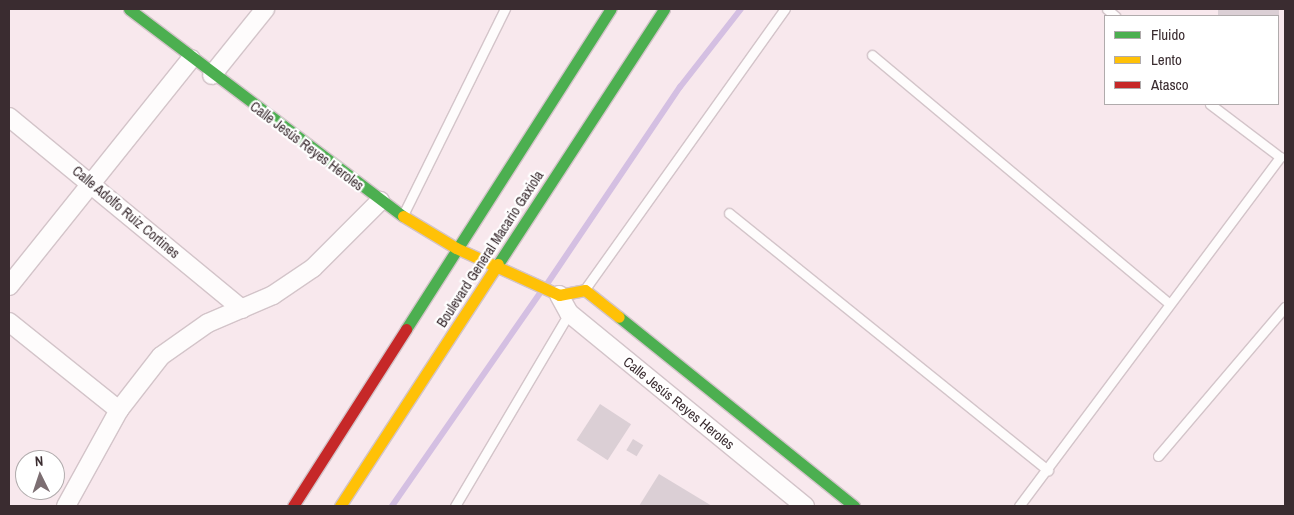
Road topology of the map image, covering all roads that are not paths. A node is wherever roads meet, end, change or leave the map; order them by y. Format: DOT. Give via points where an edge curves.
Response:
graph roads {
  1 [pos="129,9"];
  2 [pos="265,9"];
  3 [pos="505,9"];
  4 [pos="611,9"];
  5 [pos="664,9"];
  6 [pos="785,9"];
  7 [pos="872,55"];
  8 [pos="191,59"];
  9 [pos="212,76"];
  10 [pos="1211,105"];
  11 [pos="9,117"];
  12 [pos="1283,154"];
  13 [pos="92,182"];
  14 [pos="380,201"];
  15 [pos="729,212"];
  16 [pos="403,216"];
  17 [pos="456,248"];
  18 [pos="496,267"];
  19 [pos="9,286"];
  20 [pos="585,290"];
  21 [pos="556,294"];
  22 [pos="1169,303"];
  23 [pos="1285,307"];
  24 [pos="242,309"];
  25 [pos="569,313"];
  26 [pos="9,322"];
  27 [pos="119,410"];
  28 [pos="1158,456"];
  29 [pos="1048,470"];
  30 [pos="66,506"];
  31 [pos="292,506"];
  32 [pos="340,506"];
  33 [pos="455,506"];
  34 [pos="805,506"];
  35 [pos="854,506"];
  36 [pos="1019,506"];
  1 -- 8 [label="main road, Calle Jesús Reyes Heroles"];
  2 -- 9 [label="street"];
  3 -- 16 [label="lane"];
  4 -- 17 [label="main road, Boulevard General Macario Gaxiola"];
  5 -- 18 [label="main road, Boulevard General Macario Gaxiola"];
  6 -- 20 [label="lane"];
  7 -- 22 [label="lane"];
  8 -- 9 [label="main road, Calle Jesús Reyes Heroles"];
  8 -- 13 [label="street"];
  9 -- 14 [label="main road, Calle Jesús Reyes Heroles"];
  10 -- 12 [label="lane"];
  11 -- 13 [label="street, Calle Adolfo Ruiz Cortines"];
  12 -- 22 [label="lane"];
  13 -- 19 [label="street"];
  13 -- 24 [label="street, Calle Adolfo Ruiz Cortines"];
  14 -- 16 [label="main road, Calle Jesús Reyes Heroles"];
  14 -- 24 [label="street" via="312,268 273,295"];
  15 -- 29 [label="lane"];
  16 -- 17 [label="main road, Calle Jesús Reyes Heroles"];
  17 -- 18 [label="main road, Calle Jesús Reyes Heroles"];
  17 -- 31 [label="main road, Boulevard General Macario Gaxiola"];
  18 -- 21 [label="main road, Calle Jesús Reyes Heroles"];
  18 -- 32 [label="main road, Boulevard General Macario Gaxiola"];
  20 -- 21 [label="main road"];
  20 -- 25 [label="lane"];
  20 -- 35 [label="main road"];
  21 -- 25 [label="street, Calle Jesús Reyes Heroles"];
  22 -- 29 [label="lane"];
  23 -- 28 [label="lane"];
  24 -- 27 [label="street" via="208,323 161,356"];
  25 -- 33 [label="lane"];
  25 -- 34 [label="street, Calle Jesús Reyes Heroles"];
  26 -- 27 [label="street"];
  27 -- 30 [label="street"];
  29 -- 36 [label="lane"];
}
